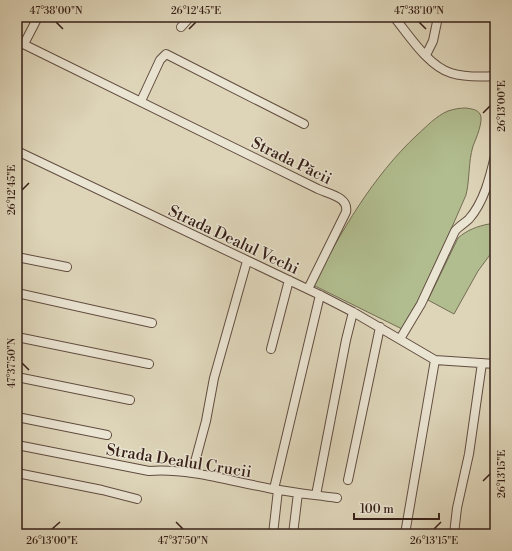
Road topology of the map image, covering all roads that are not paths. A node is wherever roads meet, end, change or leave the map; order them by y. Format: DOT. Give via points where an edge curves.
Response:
graph roads {
  1 [pos="38,17"];
  2 [pos="190,17"];
  3 [pos="394,17"];
  4 [pos="438,17"];
  5 [pos="182,27"];
  6 [pos="21,42"];
  7 [pos="426,56"];
  8 [pos="495,76"];
  9 [pos="141,100"];
  10 [pos="304,124"];
  11 [pos="17,151"];
  12 [pos="495,156"];
  13 [pos="17,257"];
  14 [pos="247,261"];
  15 [pos="67,267"];
  16 [pos="289,280"];
  17 [pos="308,289"];
  18 [pos="17,292"];
  19 [pos="320,295"];
  20 [pos="353,312"];
  21 [pos="152,323"];
  22 [pos="380,328"];
  23 [pos="17,337"];
  24 [pos="400,339"];
  25 [pos="271,349"];
  26 [pos="435,360"];
  27 [pos="482,363"];
  28 [pos="149,364"];
  29 [pos="495,364"];
  30 [pos="17,377"];
  31 [pos="130,400"];
  32 [pos="17,417"];
  33 [pos="107,435"];
  34 [pos="17,445"];
  35 [pos="17,473"];
  36 [pos="192,473"];
  37 [pos="348,480"];
  38 [pos="276,490"];
  39 [pos="298,493"];
  40 [pos="316,495"];
  41 [pos="337,498"];
  42 [pos="137,499"];
  43 [pos="273,534"];
  44 [pos="293,534"];
  45 [pos="405,534"];
  46 [pos="454,534"];
  1 -- 6 [label="street"];
  2 -- 5 [label="street"];
  3 -- 7 [label="street"];
  4 -- 7 [label="street" via="433,41"];
  6 -- 9 [label="street, Strada Păcii"];
  7 -- 8 [label="street" via="434,64 453,74"];
  9 -- 10 [label="street" via="160,60 166,54"];
  9 -- 17 [label="street, Strada Păcii" via="345,202 346,212"];
  11 -- 14 [label="street, Strada Dealul Vechi"];
  12 -- 24 [label="street" via="480,202 468,220 454,231 420,304"];
  13 -- 15 [label="street"];
  14 -- 16 [label="street, Strada Dealul Vechi"];
  14 -- 36 [label="street" via="214,378"];
  16 -- 17 [label="street, Strada Dealul Vechi"];
  16 -- 25 [label="street"];
  17 -- 19 [label="street, Strada Dealul Vechi"];
  18 -- 21 [label="street"];
  19 -- 20 [label="street, Strada Dealul Vechi"];
  19 -- 38 [label="street"];
  20 -- 22 [label="street, Strada Dealul Vechi"];
  20 -- 40 [label="street"];
  22 -- 24 [label="street, Strada Dealul Vechi"];
  22 -- 37 [label="street"];
  23 -- 28 [label="street"];
  24 -- 26 [label="street, Strada Dealul Vechi"];
  26 -- 27 [label="street"];
  26 -- 45 [label="street"];
  27 -- 29 [label="street"];
  27 -- 46 [label="street"];
  30 -- 31 [label="street"];
  32 -- 33 [label="street"];
  34 -- 36 [label="street, Strada Dealul Crucii" via="149,470"];
  35 -- 42 [label="street"];
  36 -- 38 [label="street, Strada Dealul Crucii"];
  38 -- 39 [label="street, Strada Dealul Crucii"];
  38 -- 43 [label="street"];
  39 -- 40 [label="street, Strada Dealul Crucii"];
  39 -- 44 [label="street"];
  40 -- 41 [label="street, Strada Dealul Crucii"];
}
